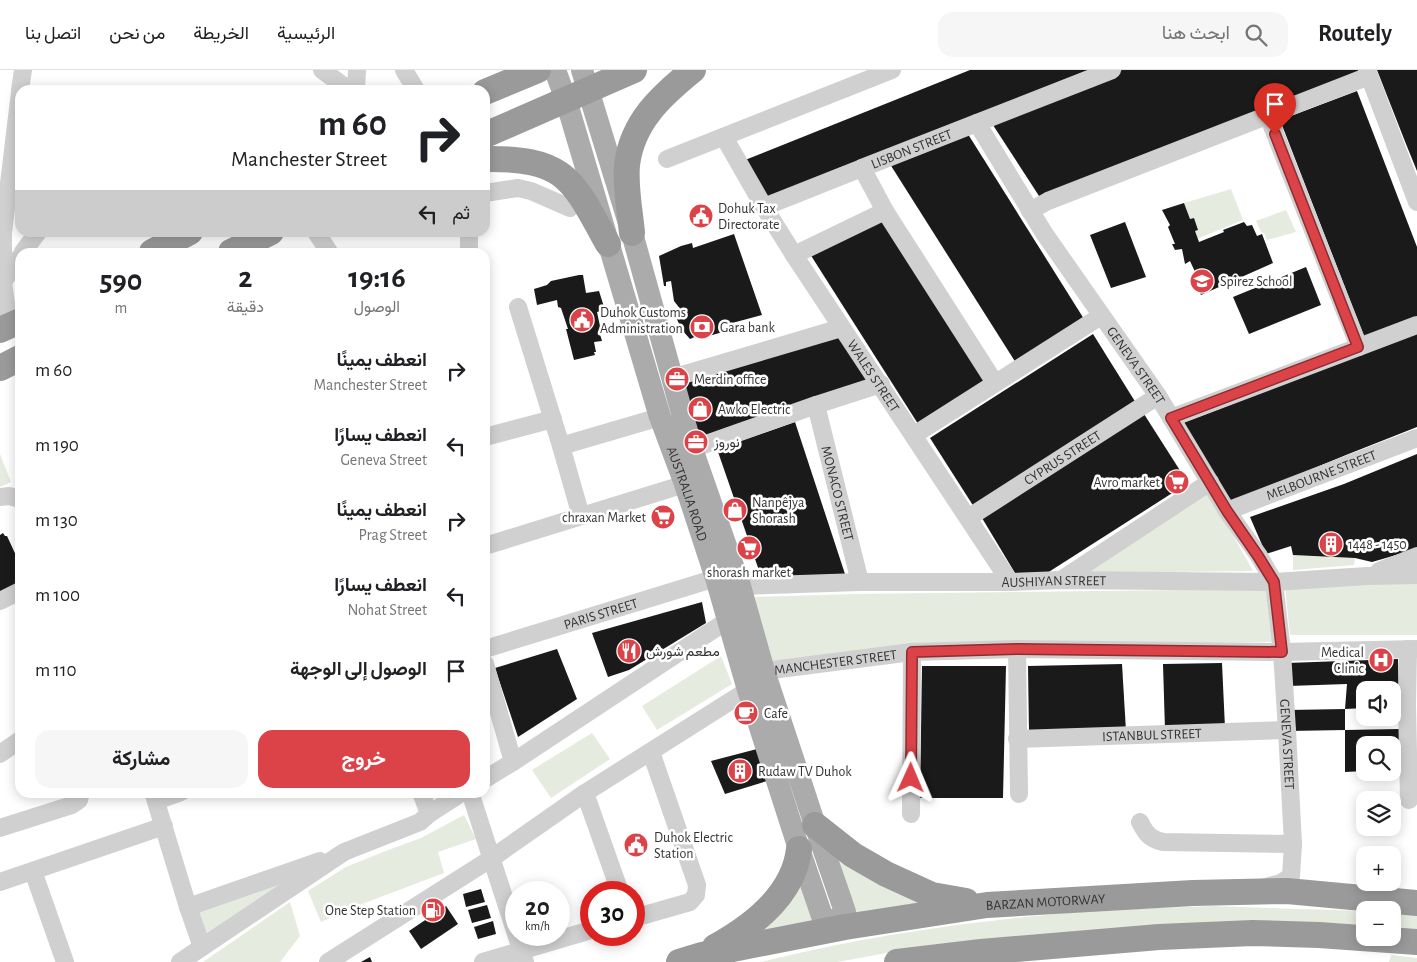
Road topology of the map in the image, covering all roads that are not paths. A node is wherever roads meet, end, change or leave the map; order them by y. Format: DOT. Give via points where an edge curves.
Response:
graph roads {
  1 [pos="23,70"];
  2 [pos="322,70"];
  3 [pos="357,70"];
  4 [pos="404,70"];
  5 [pos="505,70"];
  6 [pos="538,70"];
  7 [pos="555,70"];
  8 [pos="634,70"];
  9 [pos="693,70"];
  10 [pos="892,70"];
  11 [pos="1112,70"];
  12 [pos="1368,73"];
  13 [pos="21,85"];
  14 [pos="342,85"];
  15 [pos="356,85"];
  16 [pos="413,85"];
  17 [pos="484,85"];
  18 [pos="579,86"];
  19 [pos="490,90"];
  20 [pos="1268,116"];
  21 [pos="977,123"];
  22 [pos="490,132"];
  23 [pos="15,133"];
  24 [pos="724,137"];
  25 [pos="490,159"];
  26 [pos="667,159"];
  27 [pos="862,168"];
  28 [pos="490,191"];
  29 [pos="1417,202"];
  30 [pos="764,207"];
  31 [pos="570,208"];
  32 [pos="885,211"];
  33 [pos="1030,211"];
  34 [pos="632,233"];
  35 [pos="34,237"];
  36 [pos="180,237"];
  37 [pos="260,237"];
  38 [pos="319,237"];
  39 [pos="608,244"];
  40 [pos="27,248"];
  41 [pos="160,248"];
  42 [pos="239,248"];
  43 [pos="326,248"];
  44 [pos="794,256"];
  45 [pos="15,264"];
  46 [pos="2,281"];
  47 [pos="518,307"];
  48 [pos="1101,316"];
  49 [pos="1417,325"];
  50 [pos="10,326"];
  51 [pos="841,328"];
  52 [pos="1358,347"];
  53 [pos="672,378"];
  54 [pos="995,383"];
  55 [pos="881,384"];
  56 [pos="1158,396"];
  57 [pos="816,406"];
  58 [pos="660,417"];
  59 [pos="1171,418"];
  60 [pos="553,419"];
  61 [pos="914,435"];
  62 [pos="490,436"];
  63 [pos="1417,438"];
  64 [pos="561,446"];
  65 [pos="692,450"];
  66 [pos="1210,482"];
  67 [pos="685,484"];
  68 [pos="0,497"];
  69 [pos="15,498"];
  70 [pos="1227,511"];
  71 [pos="581,516"];
  72 [pos="968,518"];
  73 [pos="490,544"];
  74 [pos="1417,556"];
  75 [pos="1417,574"];
  76 [pos="1366,576"];
  77 [pos="716,578"];
  78 [pos="1060,580"];
  79 [pos="860,582"];
  80 [pos="1010,582"];
  81 [pos="1274,582"];
  82 [pos="740,586"];
  83 [pos="15,594"];
  84 [pos="0,601"];
  85 [pos="728,620"];
  86 [pos="490,647"];
  87 [pos="1017,649"];
  88 [pos="1412,649"];
  89 [pos="912,652"];
  90 [pos="1282,652"];
  91 [pos="764,670"];
  92 [pos="490,682"];
  93 [pos="748,690"];
  94 [pos="1287,730"];
  95 [pos="1412,732"];
  96 [pos="1017,739"];
  97 [pos="15,744"];
  98 [pos="651,752"];
  99 [pos="0,754"];
  100 [pos="513,762"];
  101 [pos="490,776"];
  102 [pos="585,793"];
  103 [pos="1019,794"];
  104 [pos="79,798"];
  105 [pos="155,798"];
  106 [pos="423,798"];
  107 [pos="454,798"];
  108 [pos="472,798"];
  109 [pos="1408,800"];
  110 [pos="429,814"];
  111 [pos="911,814"];
  112 [pos="1140,822"];
  113 [pos="815,825"];
  114 [pos="164,826"];
  115 [pos="0,828"];
  116 [pos="1293,844"];
  117 [pos="799,849"];
  118 [pos="344,852"];
  119 [pos="492,858"];
  120 [pos="33,871"];
  121 [pos="1291,876"];
  122 [pos="616,881"];
  123 [pos="0,882"];
  124 [pos="1214,893"];
  125 [pos="1327,895"];
  126 [pos="1417,903"];
  127 [pos="987,905"];
  128 [pos="188,907"];
  129 [pos="645,915"];
  130 [pos="580,934"];
  131 [pos="1417,942"];
  132 [pos="202,947"];
  133 [pos="1054,954"];
  134 [pos="523,956"];
  135 [pos="690,959"];
  136 [pos="65,962"];
  137 [pos="180,962"];
  138 [pos="328,962"];
  139 [pos="483,962"];
  140 [pos="897,962"];
  1 -- 13 [label="street"];
  2 -- 14 [label="street"];
  3 -- 15 [label="street"];
  4 -- 16 [label="street"];
  5 -- 17 [label="highway"];
  6 -- 19 [label="highway"];
  7 -- 18 [label="main road, AUSTRALIA ROAD"];
  8 -- 18 [label="highway"];
  9 -- 34 [label="highway" via="659,99 638,128 633,141 627,166"];
  10 -- 24 [label="street"];
  11 -- 21 [label="street, LISBON STREET"];
  12 -- 20 [label="street"];
  12 -- 29 [label="street"];
  18 -- 22 [label="highway"];
  18 -- 34 [label="main road, AUSTRALIA ROAD"];
  18 -- 39 [label="main road, AUSTRALIA ROAD"];
  20 -- 33 [label="street" via="1048,201"];
  20 -- 52 [label="street"];
  21 -- 27 [label="street, LISBON STREET"];
  21 -- 33 [label="street, GENEVA STREET"];
  23 -- 46 [label="street" via="3,233"];
  24 -- 26 [label="street"];
  24 -- 30 [label="street, WALES STREET"];
  25 -- 39 [label="highway" via="536,162 566,178"];
  27 -- 30 [label="street"];
  27 -- 32 [label="street, LISBON STREET"];
  28 -- 31 [label="street" via="518,188"];
  30 -- 44 [label="street, WALES STREET"];
  32 -- 44 [label="street"];
  32 -- 54 [label="street, LISBON STREET"];
  33 -- 48 [label="street, GENEVA STREET"];
  34 -- 53 [label="main road, AUSTRALIA ROAD"];
  35 -- 40 [label="street"];
  36 -- 41 [label="highway"];
  37 -- 42 [label="highway"];
  38 -- 43 [label="street"];
  39 -- 58 [label="main road, AUSTRALIA ROAD"];
  44 -- 51 [label="street, WALES STREET"];
  45 -- 46 [label="street"];
  46 -- 50 [label="street"];
  47 -- 60 [label="street"];
  48 -- 54 [label="street"];
  48 -- 56 [label="street, GENEVA STREET"];
  49 -- 52 [label="street"];
  51 -- 53 [label="street"];
  51 -- 55 [label="street, WALES STREET"];
  52 -- 59 [label="street"];
  53 -- 65 [label="main road, AUSTRALIA ROAD"];
  54 -- 61 [label="street"];
  55 -- 57 [label="street"];
  55 -- 61 [label="street, WALES STREET"];
  56 -- 59 [label="street, GENEVA STREET"];
  56 -- 72 [label="street, CYPRUS STREET"];
  57 -- 65 [label="street"];
  57 -- 79 [label="street, MONACO STREET"];
  58 -- 64 [label="street"];
  58 -- 67 [label="main road, AUSTRALIA ROAD"];
  59 -- 66 [label="street, GENEVA STREET"];
  60 -- 62 [label="street"];
  60 -- 64 [label="street"];
  61 -- 72 [label="street, WALES STREET"];
  63 -- 70 [label="street, MELBOURNE STREET"];
  64 -- 71 [label="street"];
  65 -- 82 [label="main road, AUSTRALIA ROAD"];
  66 -- 70 [label="street, GENEVA STREET"];
  66 -- 78 [label="street"];
  67 -- 71 [label="street"];
  67 -- 77 [label="main road, AUSTRALIA ROAD"];
  68 -- 69 [label="street"];
  70 -- 81 [label="street, GENEVA STREET"];
  71 -- 73 [label="street"];
  72 -- 80 [label="street, WALES STREET"];
  74 -- 76 [label="street, AUSHIYAN STREET"];
  75 -- 76 [label="street, AUSHIYAN STREET"];
  76 -- 81 [label="street, AUSHIYAN STREET"];
  77 -- 85 [label="main road, AUSTRALIA ROAD"];
  77 -- 86 [label="street, PARIS STREET"];
  78 -- 80 [label="street, AUSHIYAN STREET"];
  78 -- 81 [label="street, AUSHIYAN STREET"];
  79 -- 80 [label="street, AUSHIYAN STREET"];
  79 -- 82 [label="street, AUSHIYAN STREET"];
  81 -- 90 [label="street, GENEVA STREET"];
  82 -- 91 [label="main road, AUSTRALIA ROAD"];
  83 -- 84 [label="street"];
  85 -- 93 [label="main road, AUSTRALIA ROAD"];
  85 -- 100 [label="street"];
  87 -- 89 [label="street, MANCHESTER STREET"];
  87 -- 90 [label="street, MANCHESTER STREET"];
  87 -- 96 [label="street"];
  88 -- 90 [label="street, MANCHESTER STREET"];
  88 -- 95 [label="street"];
  89 -- 91 [label="street, MANCHESTER STREET"];
  89 -- 111 [label="street"];
  90 -- 94 [label="street, GENEVA STREET"];
  91 -- 113 [label="main road, AUSTRALIA ROAD"];
  92 -- 100 [label="street"];
  93 -- 98 [label="street"];
  93 -- 117 [label="main road, AUSTRALIA ROAD"];
  94 -- 96 [label="street, ISTANBUL STREET"];
  94 -- 116 [label="street, GENEVA STREET"];
  95 -- 109 [label="street"];
  96 -- 103 [label="street"];
  97 -- 99 [label="street"];
  98 -- 102 [label="street"];
  98 -- 129 [label="street" via="697,885 696,895 690,902"];
  100 -- 101 [label="street"];
  102 -- 119 [label="street"];
  102 -- 122 [label="street"];
  104 -- 115 [label="street" via="72,805"];
  105 -- 114 [label="street"];
  106 -- 110 [label="street"];
  107 -- 110 [label="street"];
  108 -- 119 [label="street"];
  110 -- 118 [label="street" via="420,822"];
  112 -- 116 [label="street" via="1147,835 1163,842"];
  113 -- 117 [label="main road, AUSTRALIA ROAD" via="845,912 839,919 822,916"];
  113 -- 127 [label="highway" via="853,855 886,874 932,895"];
  114 -- 120 [label="street"];
  114 -- 128 [label="street"];
  116 -- 121 [label="street, GENEVA STREET"];
  117 -- 135 [label="highway" via="798,860 786,885 767,912 738,934"];
  118 -- 128 [label="street"];
  118 -- 132 [label="street"];
  119 -- 134 [label="street"];
  119 -- 138 [label="street"];
  120 -- 123 [label="street"];
  120 -- 136 [label="street"];
  121 -- 124 [label="street" via="1271,886 1224,889"];
  121 -- 125 [label="street" via="1304,886"];
  124 -- 125 [label="highway, BARZAN MOTORWAY" via="1287,891"];
  124 -- 127 [label="highway, BARZAN MOTORWAY"];
  125 -- 126 [label="highway, BARZAN MOTORWAY"];
  127 -- 135 [label="highway, BARZAN MOTORWAY" via="845,928"];
  128 -- 132 [label="street"];
  130 -- 134 [label="street"];
  131 -- 133 [label="highway" via="1253,933 1160,937"];
  132 -- 137 [label="street"];
  133 -- 140 [label="highway" via="981,952"];
  134 -- 139 [label="street"];
}
